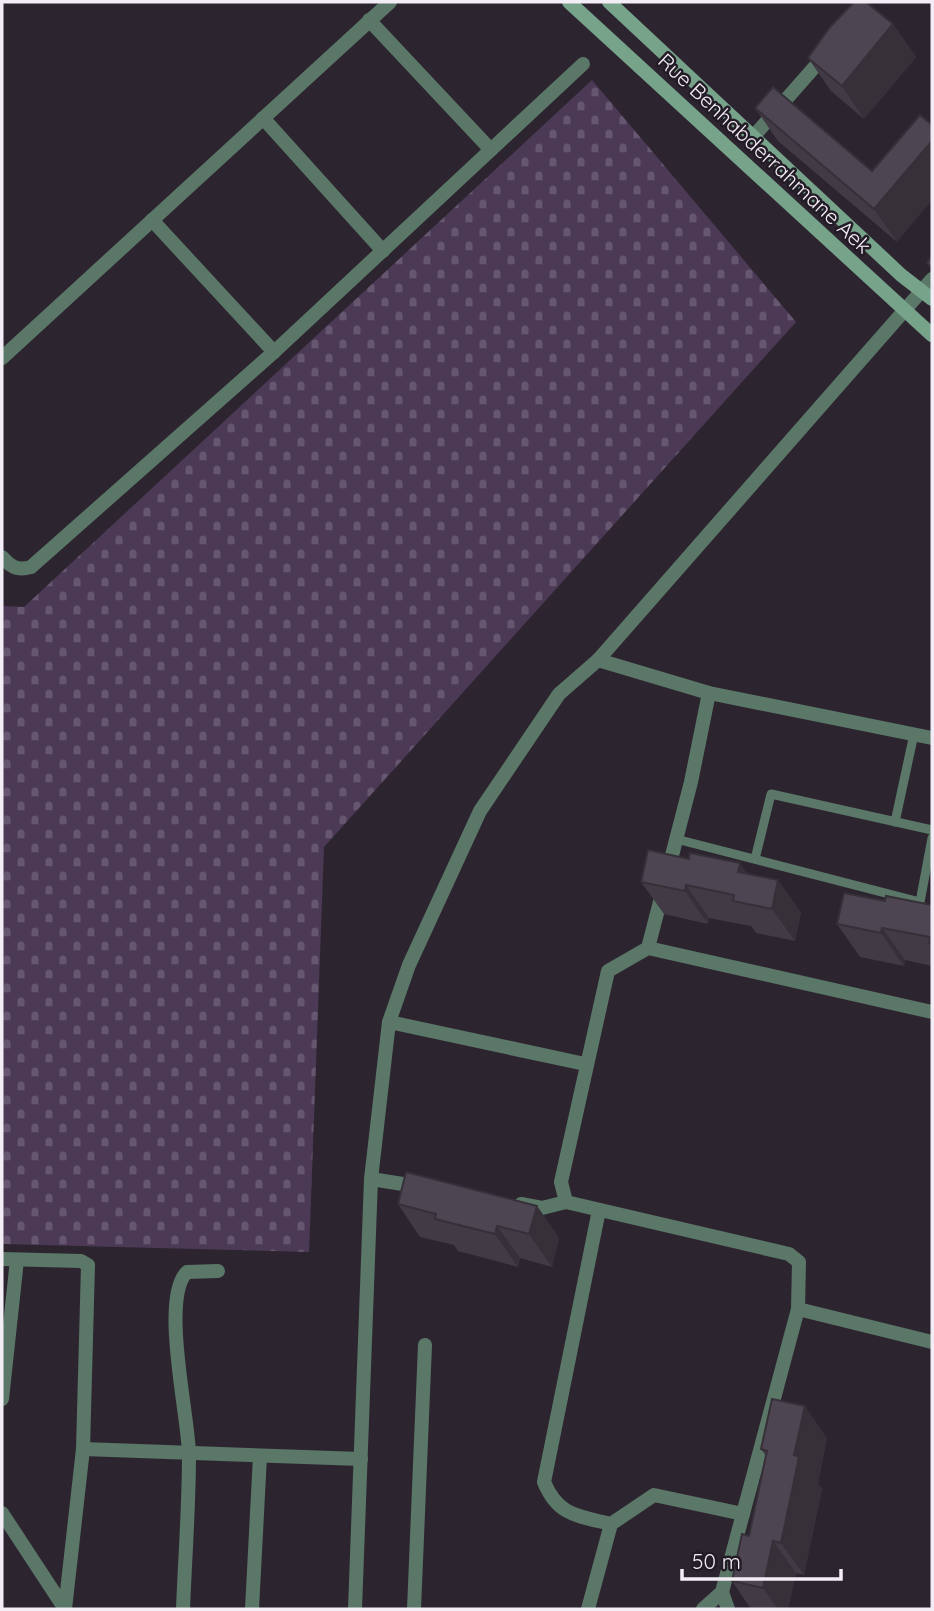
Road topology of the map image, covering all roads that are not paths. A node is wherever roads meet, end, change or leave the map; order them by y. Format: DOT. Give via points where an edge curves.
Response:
graph roads {
  1 [pos="390,2"];
  2 [pos="569,2"];
  3 [pos="609,2"];
  4 [pos="369,20"];
  5 [pos="836,43"];
  6 [pos="583,64"];
  7 [pos="262,118"];
  8 [pos="753,137"];
  9 [pos="491,150"];
  10 [pos="152,220"];
  11 [pos="383,251"];
  12 [pos="929,290"];
  13 [pos="905,312"];
  14 [pos="932,335"];
  15 [pos="274,352"];
  16 [pos="2,358"];
  17 [pos="2,557"];
  18 [pos="598,660"];
  19 [pos="709,693"];
  20 [pos="914,734"];
  21 [pos="932,738"];
  22 [pos="895,822"];
  23 [pos="932,830"];
  24 [pos="932,838"];
  25 [pos="676,839"];
  26 [pos="755,859"];
  27 [pos="648,947"];
  28 [pos="932,1012"];
  29 [pos="389,1022"];
  30 [pos="586,1064"];
  31 [pos="371,1179"];
  32 [pos="437,1190"];
  33 [pos="502,1201"];
  34 [pos="566,1202"];
  35 [pos="599,1210"];
  36 [pos="9,1260"];
  37 [pos="218,1271"];
  38 [pos="798,1309"];
  39 [pos="932,1342"];
  40 [pos="425,1345"];
  41 [pos="2,1399"];
  42 [pos="83,1449"];
  43 [pos="189,1452"];
  44 [pos="260,1456"];
  45 [pos="361,1459"];
  46 [pos="2,1513"];
  47 [pos="743,1514"];
  48 [pos="611,1524"];
  49 [pos="722,1592"];
  50 [pos="65,1609"];
  51 [pos="183,1609"];
  52 [pos="252,1609"];
  53 [pos="357,1609"];
  54 [pos="414,1609"];
  55 [pos="588,1609"];
  56 [pos="703,1609"];
  57 [pos="728,1609"];
  1 -- 4 [label="street"];
  2 -- 13 [label="main road, Rue Benhabderrahmane Aek"];
  3 -- 8 [label="main road, Rue Benhabderrahmane Aek"];
  4 -- 7 [label="street"];
  4 -- 9 [label="street"];
  5 -- 8 [label="street"];
  6 -- 9 [label="street"];
  7 -- 10 [label="street"];
  7 -- 11 [label="street"];
  8 -- 12 [label="main road, Rue Benhabderrahmane Aek" via="901,275"];
  9 -- 11 [label="street"];
  10 -- 15 [label="street"];
  10 -- 16 [label="street"];
  11 -- 15 [label="street"];
  12 -- 13 [label="street"];
  13 -- 14 [label="main road, Rue Benhabderrahmane Aek"];
  13 -- 18 [label="street"];
  15 -- 17 [label="street" via="32,567 11,567"];
  18 -- 19 [label="street"];
  18 -- 29 [label="street" via="559,694 480,811 409,965"];
  19 -- 20 [label="street"];
  19 -- 25 [label="street"];
  20 -- 21 [label="street"];
  20 -- 22 [label="lane"];
  22 -- 23 [label="lane"];
  22 -- 26 [label="lane" via="771,794"];
  24 -- 26 [label="lane" via="920,902"];
  25 -- 26 [label="lane"];
  25 -- 27 [label="street"];
  27 -- 28 [label="street"];
  27 -- 30 [label="street" via="608,971"];
  29 -- 30 [label="street"];
  29 -- 31 [label="street"];
  30 -- 34 [label="street" via="561,1182"];
  31 -- 32 [label="street"];
  31 -- 45 [label="street"];
  33 -- 34 [label="street" via="542,1208"];
  34 -- 35 [label="street"];
  35 -- 38 [label="street" via="789,1254 799,1262"];
  35 -- 48 [label="street" via="544,1482 551,1498 567,1513"];
  36 -- 41 [label="street"];
  36 -- 42 [label="street" via="88,1265"];
  37 -- 43 [label="street" via="187,1272 178,1286 177,1370"];
  38 -- 39 [label="street"];
  38 -- 47 [label="street"];
  40 -- 54 [label="street"];
  42 -- 43 [label="street"];
  42 -- 50 [label="street"];
  43 -- 44 [label="street"];
  43 -- 51 [label="street"];
  44 -- 45 [label="street"];
  44 -- 52 [label="street"];
  45 -- 53 [label="street"];
  46 -- 50 [label="street"];
  47 -- 48 [label="street" via="654,1495"];
  47 -- 49 [label="street"];
  48 -- 55 [label="street"];
  49 -- 56 [label="street"];
  49 -- 57 [label="street"];
}
